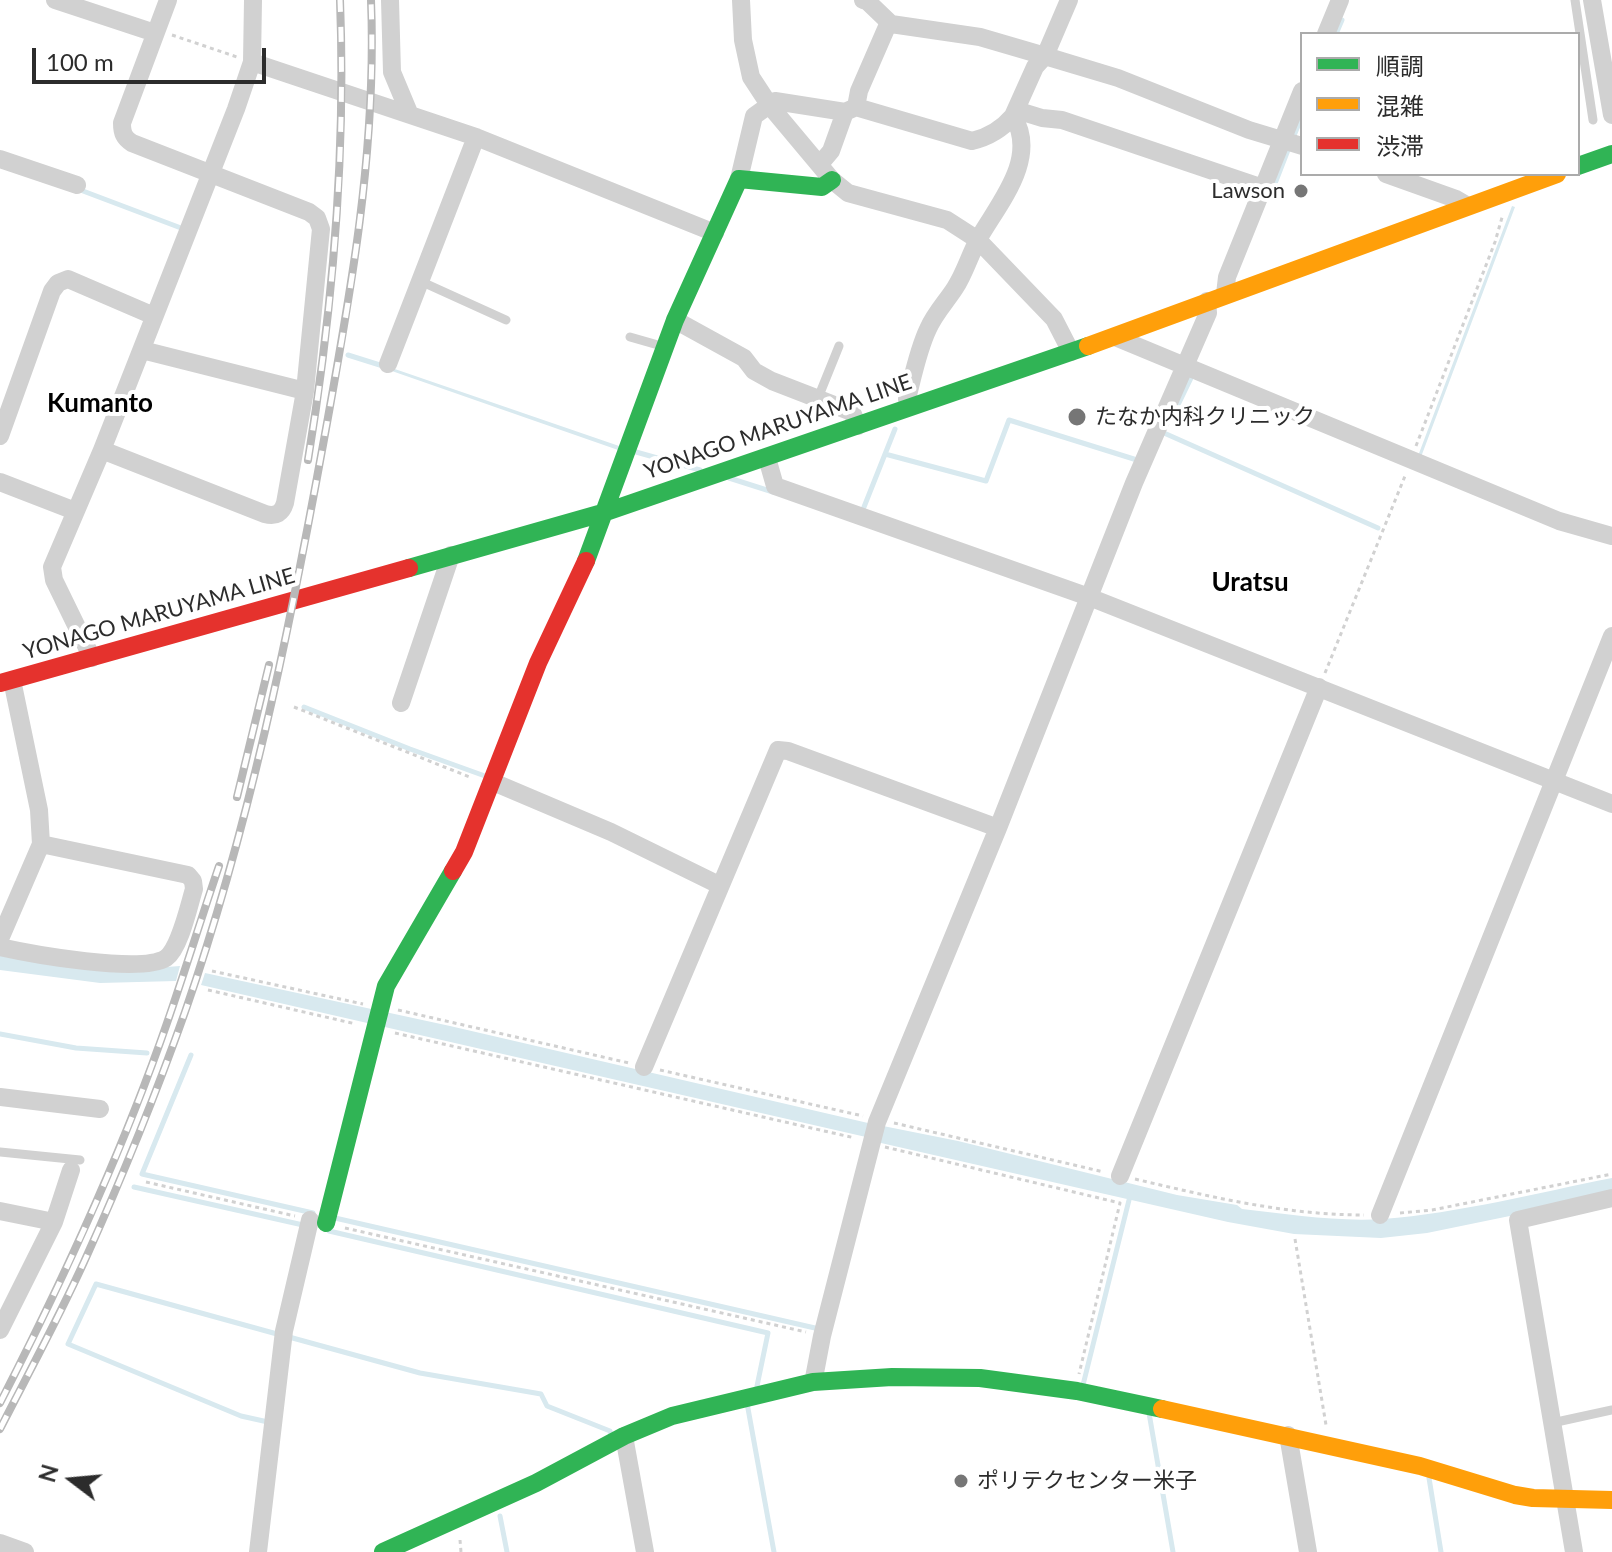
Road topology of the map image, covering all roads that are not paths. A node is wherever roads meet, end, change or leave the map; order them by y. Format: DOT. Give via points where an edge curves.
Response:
graph roads {
  1 [pos="55,0"];
  2 [pos="168,0"];
  3 [pos="253,0"];
  4 [pos="390,0"];
  5 [pos="741,0"];
  6 [pos="863,0"];
  7 [pos="1069,0"];
  8 [pos="1340,0"];
  9 [pos="1575,0"];
  10 [pos="1592,0"];
  11 [pos="889,22"];
  12 [pos="156,31"];
  13 [pos="1327,32"];
  14 [pos="1580,32"];
  15 [pos="1580,33"];
  16 [pos="1045,56"];
  17 [pos="252,62"];
  18 [pos="1300,96"];
  19 [pos="770,106"];
  20 [pos="850,109"];
  21 [pos="1014,113"];
  22 [pos="410,115"];
  23 [pos="1612,115"];
  24 [pos="1593,120"];
  25 [pos="476,137"];
  26 [pos="1282,140"];
  27 [pos="1300,145"];
  28 [pos="1612,154"];
  29 [pos="0,159"];
  30 [pos="820,164"];
  31 [pos="1580,165"];
  32 [pos="211,173"];
  33 [pos="1392,176"];
  34 [pos="1551,176"];
  35 [pos="739,179"];
  36 [pos="832,180"];
  37 [pos="77,185"];
  38 [pos="1263,188"];
  39 [pos="1468,206"];
  40 [pos="715,233"];
  41 [pos="978,240"];
  42 [pos="420,281"];
  43 [pos="1225,294"];
  44 [pos="1207,301"];
  45 [pos="154,316"];
  46 [pos="506,320"];
  47 [pos="675,320"];
  48 [pos="630,337"];
  49 [pos="1115,337"];
  50 [pos="839,346"];
  51 [pos="665,347"];
  52 [pos="142,350"];
  53 [pos="1071,352"];
  54 [pos="388,364"];
  55 [pos="1185,366"];
  56 [pos="305,391"];
  57 [pos="818,398"];
  58 [pos="6,403"];
  59 [pos="909,407"];
  60 [pos="858,426"];
  61 [pos="0,436"];
  62 [pos="102,450"];
  63 [pos="767,458"];
  64 [pos="0,482"];
  65 [pos="75,511"];
  66 [pos="606,512"];
  67 [pos="1612,536"];
  68 [pos="451,555"];
  69 [pos="1089,597"];
  70 [pos="1612,636"];
  71 [pos="92,658"];
  72 [pos="6,682"];
  73 [pos="1319,687"];
  74 [pos="401,703"];
  75 [pos="1553,781"];
  76 [pos="492,784"];
  77 [pos="1612,804"];
  78 [pos="998,828"];
  79 [pos="41,844"];
  80 [pos="719,885"];
  81 [pos="0,939"];
  82 [pos="0,947"];
  83 [pos="644,1067"];
  84 [pos="0,1097"];
  85 [pos="100,1109"];
  86 [pos="0,1152"];
  87 [pos="76,1165"];
  88 [pos="1120,1176"];
  89 [pos="1612,1198"];
  90 [pos="0,1211"];
  91 [pos="1380,1215"];
  92 [pos="54,1222"];
  93 [pos="0,1330"];
  94 [pos="814,1377"];
  95 [pos="1612,1410"];
  96 [pos="1552,1423"];
  97 [pos="1288,1435"];
  98 [pos="624,1436"];
  99 [pos="1564,1494"];
  100 [pos="1612,1500"];
  101 [pos="0,1543"];
  102 [pos="25,1552"];
  103 [pos="258,1552"];
  104 [pos="383,1552"];
  105 [pos="645,1552"];
  106 [pos="1308,1552"];
  107 [pos="1574,1552"];
  1 -- 12 [label="street"];
  2 -- 12 [label="street"];
  3 -- 17 [label="street"];
  4 -- 22 [label="street" via="392,72"];
  5 -- 19 [label="street" via="751,77"];
  6 -- 11 [label="street"];
  7 -- 16 [label="street"];
  8 -- 13 [label="street"];
  9 -- 14 [label="lane"];
  10 -- 23 [label="street"];
  11 -- 16 [label="street" via="980,37"];
  11 -- 20 [label="street"];
  12 -- 32 [label="street" via="122,131 132,143"];
  15 -- 24 [label="lane"];
  16 -- 21 [label="street"];
  16 -- 26 [label="street"];
  17 -- 22 [label="street"];
  17 -- 32 [label="street"];
  18 -- 26 [label="street"];
  19 -- 20 [label="street" via="775,101"];
  19 -- 30 [label="street"];
  19 -- 35 [label="street" via="754,116"];
  20 -- 21 [label="street" via="972,141 1003,127"];
  20 -- 30 [label="street"];
  21 -- 38 [label="street" via="1062,120"];
  21 -- 41 [label="street" via="1021,128 1021,150 1013,183"];
  22 -- 25 [label="street"];
  25 -- 40 [label="street"];
  25 -- 42 [label="street"];
  26 -- 27 [label="street"];
  26 -- 38 [label="street"];
  28 -- 31 [label="street"];
  29 -- 37 [label="street"];
  30 -- 36 [label="street"];
  32 -- 45 [label="street"];
  32 -- 56 [label="street" via="309,212 319,222"];
  33 -- 39 [label="street"];
  34 -- 39 [label="street, YONAGO MARUYAMA LINE"];
  35 -- 36 [label="street" via="822,187"];
  35 -- 40 [label="street"];
  36 -- 41 [label="street" via="848,193 947,220"];
  38 -- 43 [label="street"];
  39 -- 43 [label="street, YONAGO MARUYAMA LINE"];
  40 -- 47 [label="street"];
  41 -- 53 [label="street" via="1054,319"];
  41 -- 59 [label="street" via="927,330"];
  42 -- 46 [label="lane"];
  42 -- 54 [label="street"];
  43 -- 44 [label="street, YONAGO MARUYAMA LINE"];
  44 -- 49 [label="street, YONAGO MARUYAMA LINE"];
  44 -- 55 [label="street" via="1208,313"];
  45 -- 52 [label="street"];
  45 -- 58 [label="street" via="63,280 52,291"];
  47 -- 51 [label="street"];
  47 -- 57 [label="street" via="744,358 772,381"];
  48 -- 51 [label="lane"];
  49 -- 53 [label="street, YONAGO MARUYAMA LINE"];
  49 -- 55 [label="street"];
  50 -- 57 [label="lane"];
  51 -- 66 [label="street"];
  52 -- 56 [label="street"];
  52 -- 62 [label="street"];
  53 -- 59 [label="street, YONAGO MARUYAMA LINE"];
  55 -- 67 [label="street" via="1559,521"];
  55 -- 69 [label="street"];
  56 -- 62 [label="street" via="285,503 274,515"];
  57 -- 60 [label="street" via="852,412"];
  58 -- 61 [label="street"];
  59 -- 60 [label="street, YONAGO MARUYAMA LINE"];
  60 -- 63 [label="street, YONAGO MARUYAMA LINE"];
  62 -- 65 [label="street"];
  63 -- 66 [label="street, YONAGO MARUYAMA LINE"];
  63 -- 69 [label="street" via="775,486"];
  64 -- 65 [label="street"];
  65 -- 71 [label="street" via="52,573"];
  66 -- 68 [label="street, YONAGO MARUYAMA LINE"];
  66 -- 76 [label="street" via="538,663"];
  68 -- 71 [label="street, YONAGO MARUYAMA LINE"];
  68 -- 74 [label="street"];
  69 -- 73 [label="street"];
  69 -- 78 [label="street"];
  70 -- 75 [label="street"];
  71 -- 72 [label="street, YONAGO MARUYAMA LINE"];
  72 -- 79 [label="street" via="39,810"];
  73 -- 75 [label="street"];
  73 -- 88 [label="street"];
  75 -- 77 [label="street"];
  75 -- 91 [label="street"];
  76 -- 80 [label="street" via="611,832"];
  76 -- 103 [label="street" via="464,852 392,973 284,1331"];
  78 -- 80 [label="street" via="778,750"];
  78 -- 94 [label="street" via="877,1120"];
  79 -- 81 [label="street"];
  79 -- 82 [label="street" via="188,875 194,889 175,948 157,961 119,963"];
  80 -- 83 [label="street"];
  84 -- 85 [label="street"];
  86 -- 87 [label="lane"];
  87 -- 92 [label="street"];
  89 -- 96 [label="street" via="1518,1220"];
  90 -- 92 [label="street"];
  92 -- 93 [label="street"];
  94 -- 97 [label="street" via="980,1378 1077,1391"];
  94 -- 98 [label="street" via="690,1410"];
  95 -- 96 [label="lane"];
  96 -- 99 [label="street"];
  97 -- 99 [label="street" via="1515,1495"];
  97 -- 106 [label="street"];
  98 -- 104 [label="street" via="536,1483"];
  98 -- 105 [label="street"];
  99 -- 100 [label="street"];
  99 -- 107 [label="street"];
  101 -- 102 [label="street"];
}
